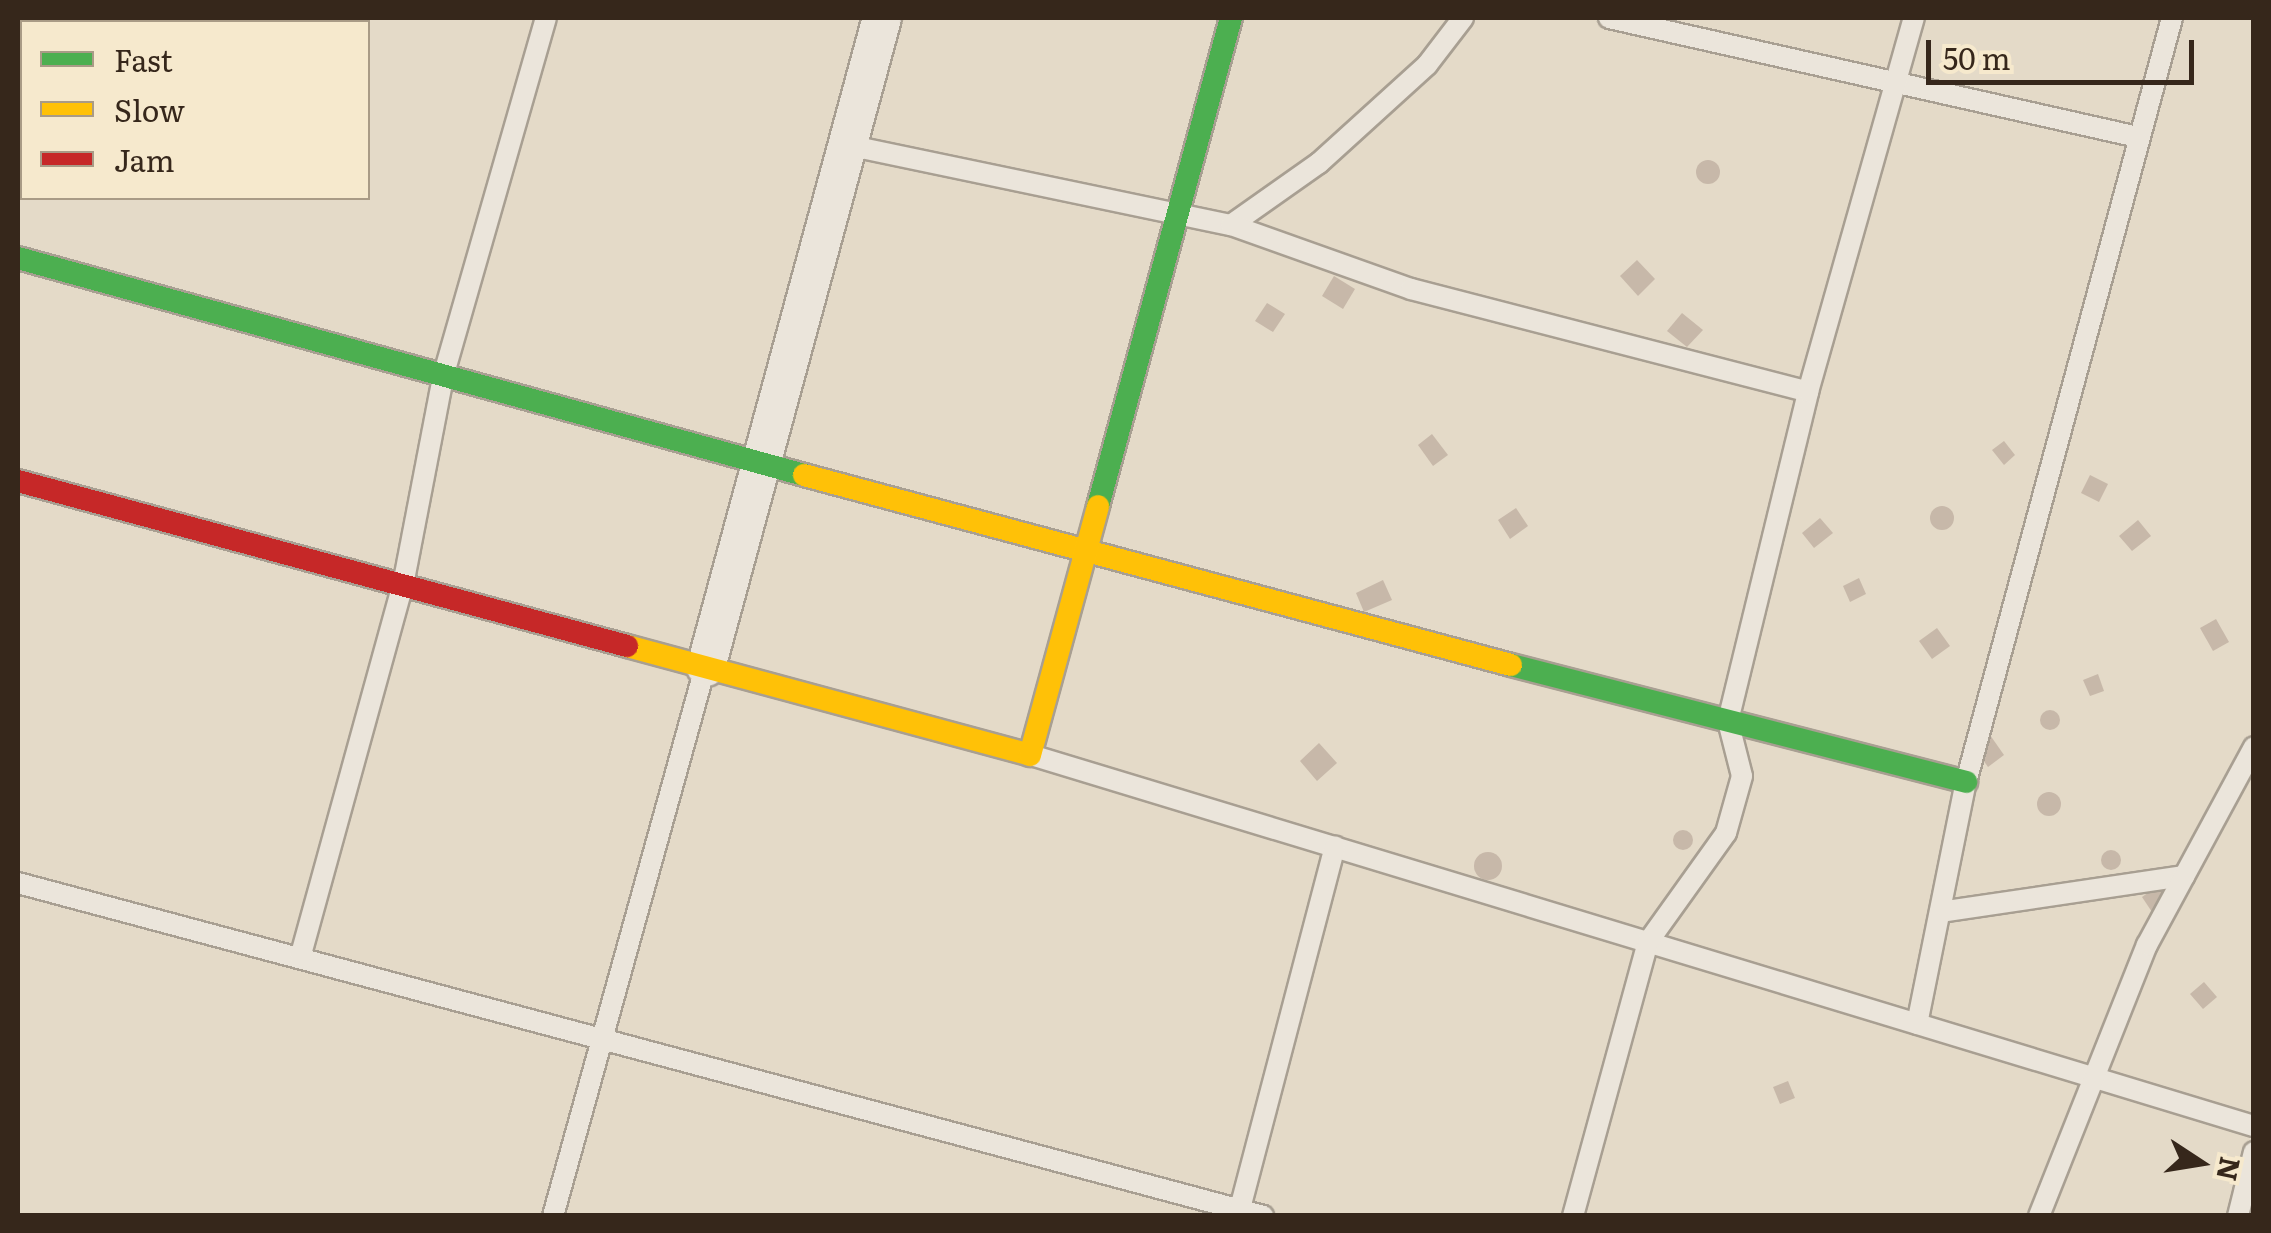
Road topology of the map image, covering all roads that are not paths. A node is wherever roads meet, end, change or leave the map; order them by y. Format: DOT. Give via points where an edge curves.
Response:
graph roads {
  1 [pos="546,18"];
  2 [pos="882,18"];
  3 [pos="1230,18"];
  4 [pos="1463,18"];
  5 [pos="1609,18"];
  6 [pos="1914,18"];
  7 [pos="2172,18"];
  8 [pos="1896,82"];
  9 [pos="2138,137"];
  10 [pos="847,145"];
  11 [pos="1177,213"];
  12 [pos="1231,225"];
  13 [pos="18,258"];
  14 [pos="442,377"];
  15 [pos="1808,392"];
  16 [pos="761,464"];
  17 [pos="18,481"];
  18 [pos="1085,552"];
  19 [pos="402,585"];
  20 [pos="706,667"];
  21 [pos="1728,721"];
  22 [pos="2254,747"];
  23 [pos="1030,754"];
  24 [pos="1966,782"];
  25 [pos="1335,847"];
  26 [pos="2184,876"];
  27 [pos="18,883"];
  28 [pos="1940,912"];
  29 [pos="1648,942"];
  30 [pos="300,958"];
  31 [pos="1917,1024"];
  32 [pos="602,1039"];
  33 [pos="2092,1077"];
  34 [pos="2254,1126"];
  35 [pos="2254,1152"];
  36 [pos="1239,1212"];
  37 [pos="553,1216"];
  38 [pos="1263,1216"];
  39 [pos="1574,1216"];
  40 [pos="2039,1216"];
  41 [pos="2238,1216"];
  1 -- 14 [label="lane"];
  2 -- 10 [label="street"];
  3 -- 11 [label="street"];
  4 -- 12 [label="lane" via="1427,65 1319,163"];
  5 -- 8 [label="lane"];
  6 -- 8 [label="lane"];
  7 -- 9 [label="lane"];
  8 -- 9 [label="lane"];
  8 -- 15 [label="lane"];
  9 -- 24 [label="lane"];
  10 -- 11 [label="lane"];
  10 -- 16 [label="street"];
  11 -- 12 [label="lane"];
  11 -- 18 [label="street"];
  12 -- 15 [label="lane" via="1412,290"];
  13 -- 14 [label="street"];
  14 -- 16 [label="street"];
  14 -- 19 [label="lane"];
  15 -- 21 [label="lane"];
  16 -- 18 [label="street"];
  16 -- 20 [label="street"];
  17 -- 19 [label="street"];
  18 -- 21 [label="street"];
  18 -- 23 [label="street"];
  19 -- 20 [label="street"];
  19 -- 30 [label="lane"];
  20 -- 23 [label="street"];
  20 -- 32 [label="lane"];
  21 -- 24 [label="street"];
  21 -- 29 [label="lane" via="1742,776 1726,833"];
  22 -- 26 [label="lane"];
  23 -- 25 [label="lane"];
  24 -- 28 [label="lane"];
  25 -- 29 [label="lane"];
  25 -- 36 [label="lane"];
  26 -- 28 [label="lane"];
  26 -- 33 [label="lane"];
  27 -- 30 [label="lane"];
  28 -- 31 [label="lane"];
  29 -- 31 [label="lane"];
  29 -- 39 [label="lane"];
  30 -- 32 [label="lane"];
  31 -- 33 [label="lane"];
  32 -- 36 [label="lane"];
  32 -- 37 [label="lane"];
  33 -- 34 [label="lane"];
  33 -- 40 [label="lane"];
  35 -- 41 [label="lane"];
  36 -- 38 [label="lane"];
}
